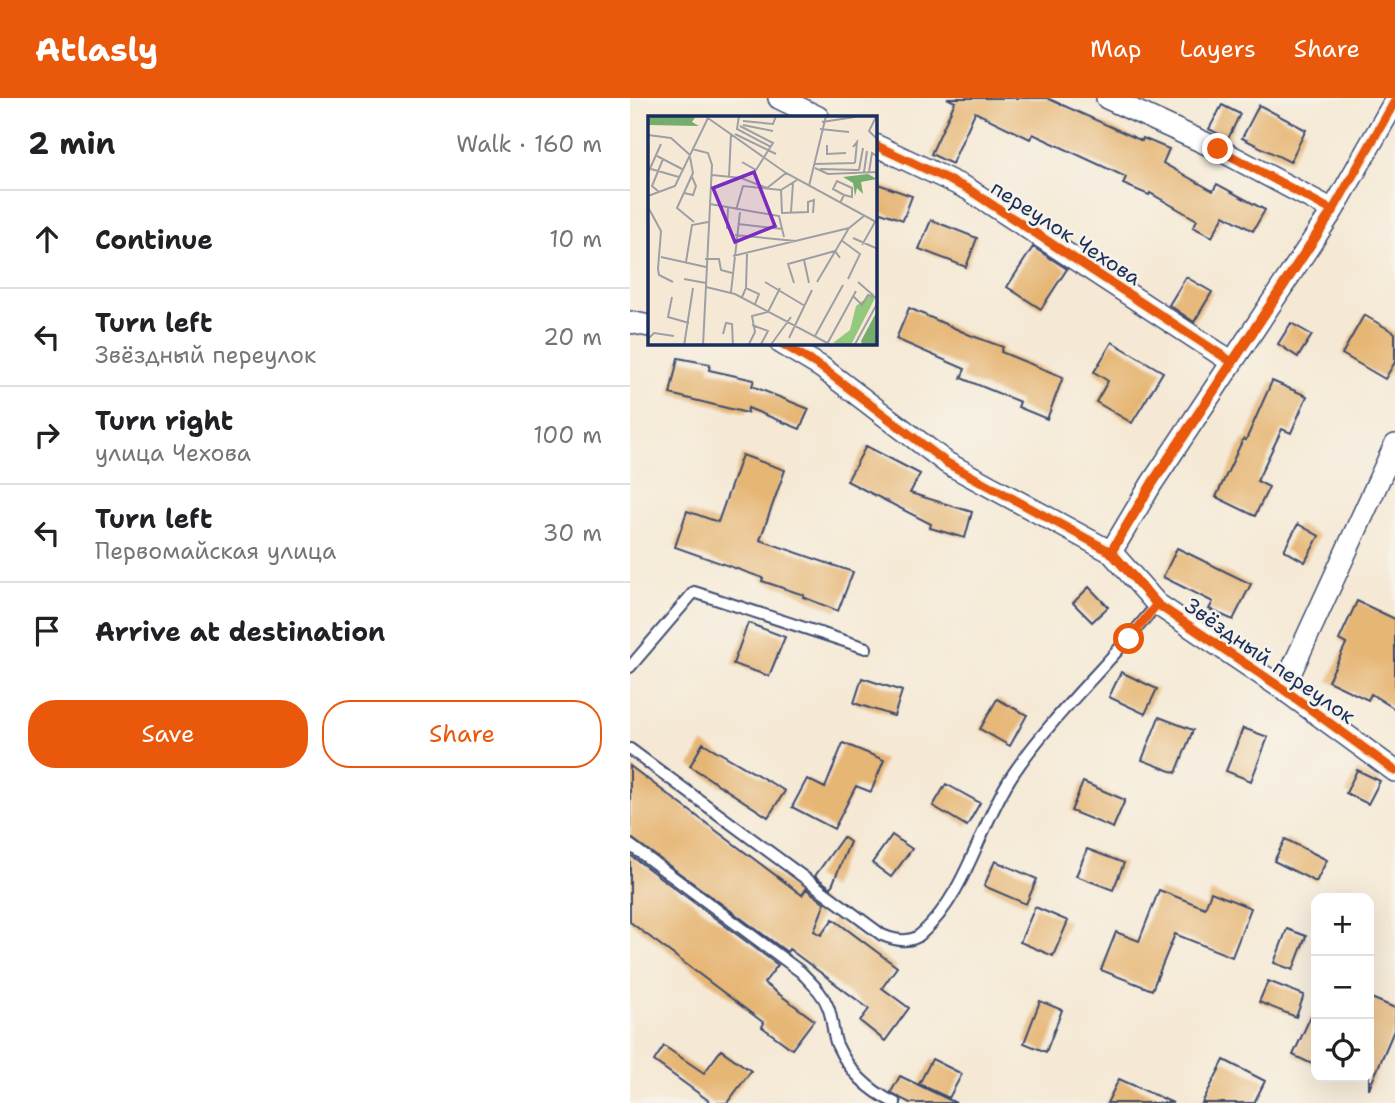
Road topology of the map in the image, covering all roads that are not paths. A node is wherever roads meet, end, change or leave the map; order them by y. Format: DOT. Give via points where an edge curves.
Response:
graph roads {
  1 [pos="779,98"];
  2 [pos="1107,98"];
  3 [pos="1395,101"];
  4 [pos="816,116"];
  5 [pos="877,146"];
  6 [pos="1333,211"];
  7 [pos="630,322"];
  8 [pos="648,326"];
  9 [pos="784,345"];
  10 [pos="1232,362"];
  11 [pos="1395,445"];
  12 [pos="1111,552"];
  13 [pos="1157,604"];
  14 [pos="866,648"];
  15 [pos="630,667"];
  16 [pos="1283,689"];
  17 [pos="630,749"];
  18 [pos="1395,771"];
  19 [pos="630,845"];
  20 [pos="895,1103"];
  1 -- 4 [label="street"];
  2 -- 6 [label="street" via="1218,149"];
  3 -- 6 [label="street"];
  5 -- 10 [label="street, переулок Чехова" via="968,189"];
  6 -- 10 [label="street"];
  7 -- 8 [label="street"];
  9 -- 12 [label="street, Звёздный переулок" via="821,367 947,463"];
  10 -- 12 [label="street"];
  11 -- 16 [label="street, Звёздный переулок"];
  12 -- 13 [label="street, Звёздный переулок"];
  13 -- 16 [label="street, Звёздный переулок"];
  13 -- 17 [label="lane" via="1051,723 1012,775 953,897 918,937 898,941 882,935"];
  14 -- 15 [label="lane" via="694,592"];
  16 -- 18 [label="street, Звёздный переулок"];
  19 -- 20 [label="lane" via="801,972 828,1006 837,1045 856,1075 876,1094"];
}
